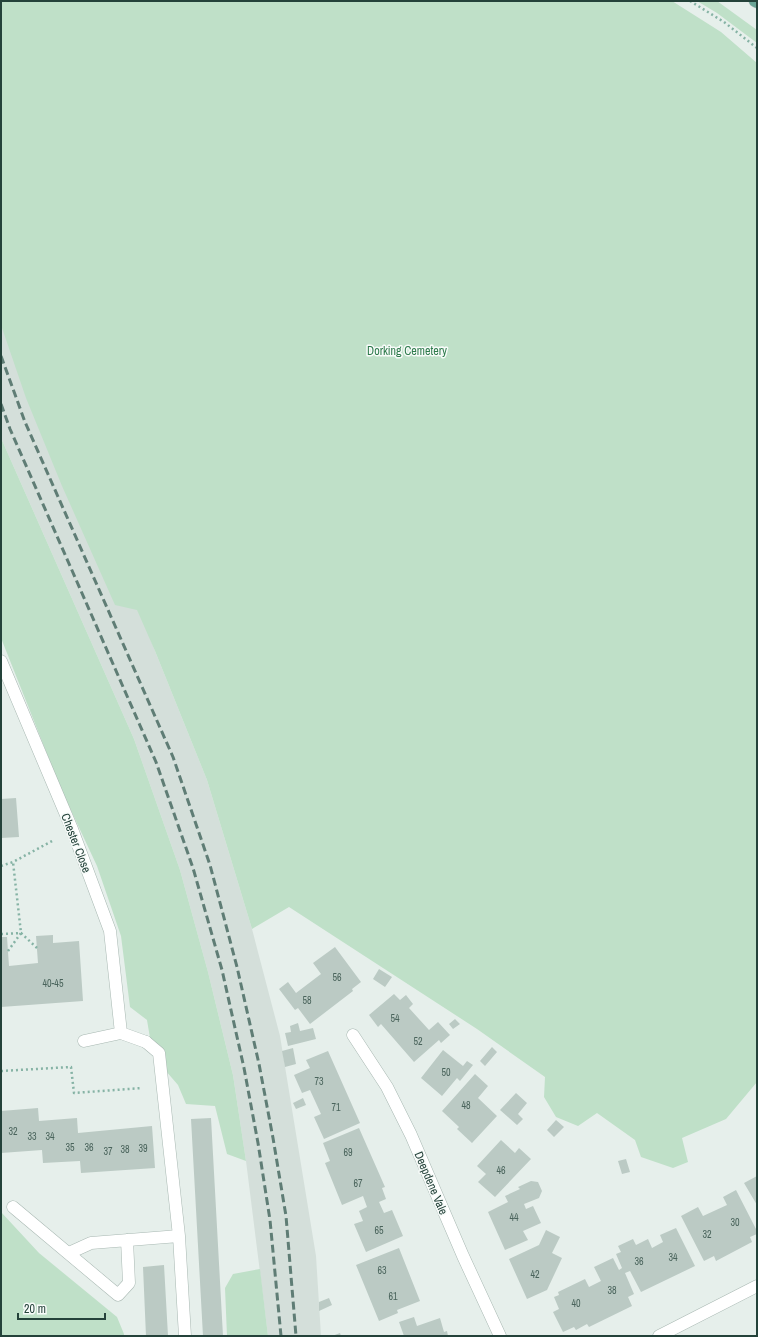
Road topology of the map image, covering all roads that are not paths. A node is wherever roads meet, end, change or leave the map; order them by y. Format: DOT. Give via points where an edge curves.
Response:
graph roads {
  1 [pos="1,660"];
  2 [pos="121,1033"];
  3 [pos="353,1035"];
  4 [pos="84,1041"];
  5 [pos="13,1207"];
  6 [pos="180,1236"];
  7 [pos="126,1240"];
  8 [pos="69,1253"];
  9 [pos="757,1286"];
  10 [pos="185,1336"];
  11 [pos="500,1336"];
  12 [pos="659,1336"];
  1 -- 2 [label="street, Chester Close" via="72,829 110,931"];
  2 -- 4 [label="street"];
  2 -- 6 [label="street" via="146,1042 159,1053"];
  3 -- 11 [label="street, Deepdene Vale" via="387,1087 411,1135"];
  5 -- 8 [label="street"];
  6 -- 7 [label="street"];
  6 -- 10 [label="street"];
  7 -- 8 [label="street" via="91,1243"];
  7 -- 8 [label="street" via="129,1283 118,1294"];
  9 -- 12 [label="street"];
}
